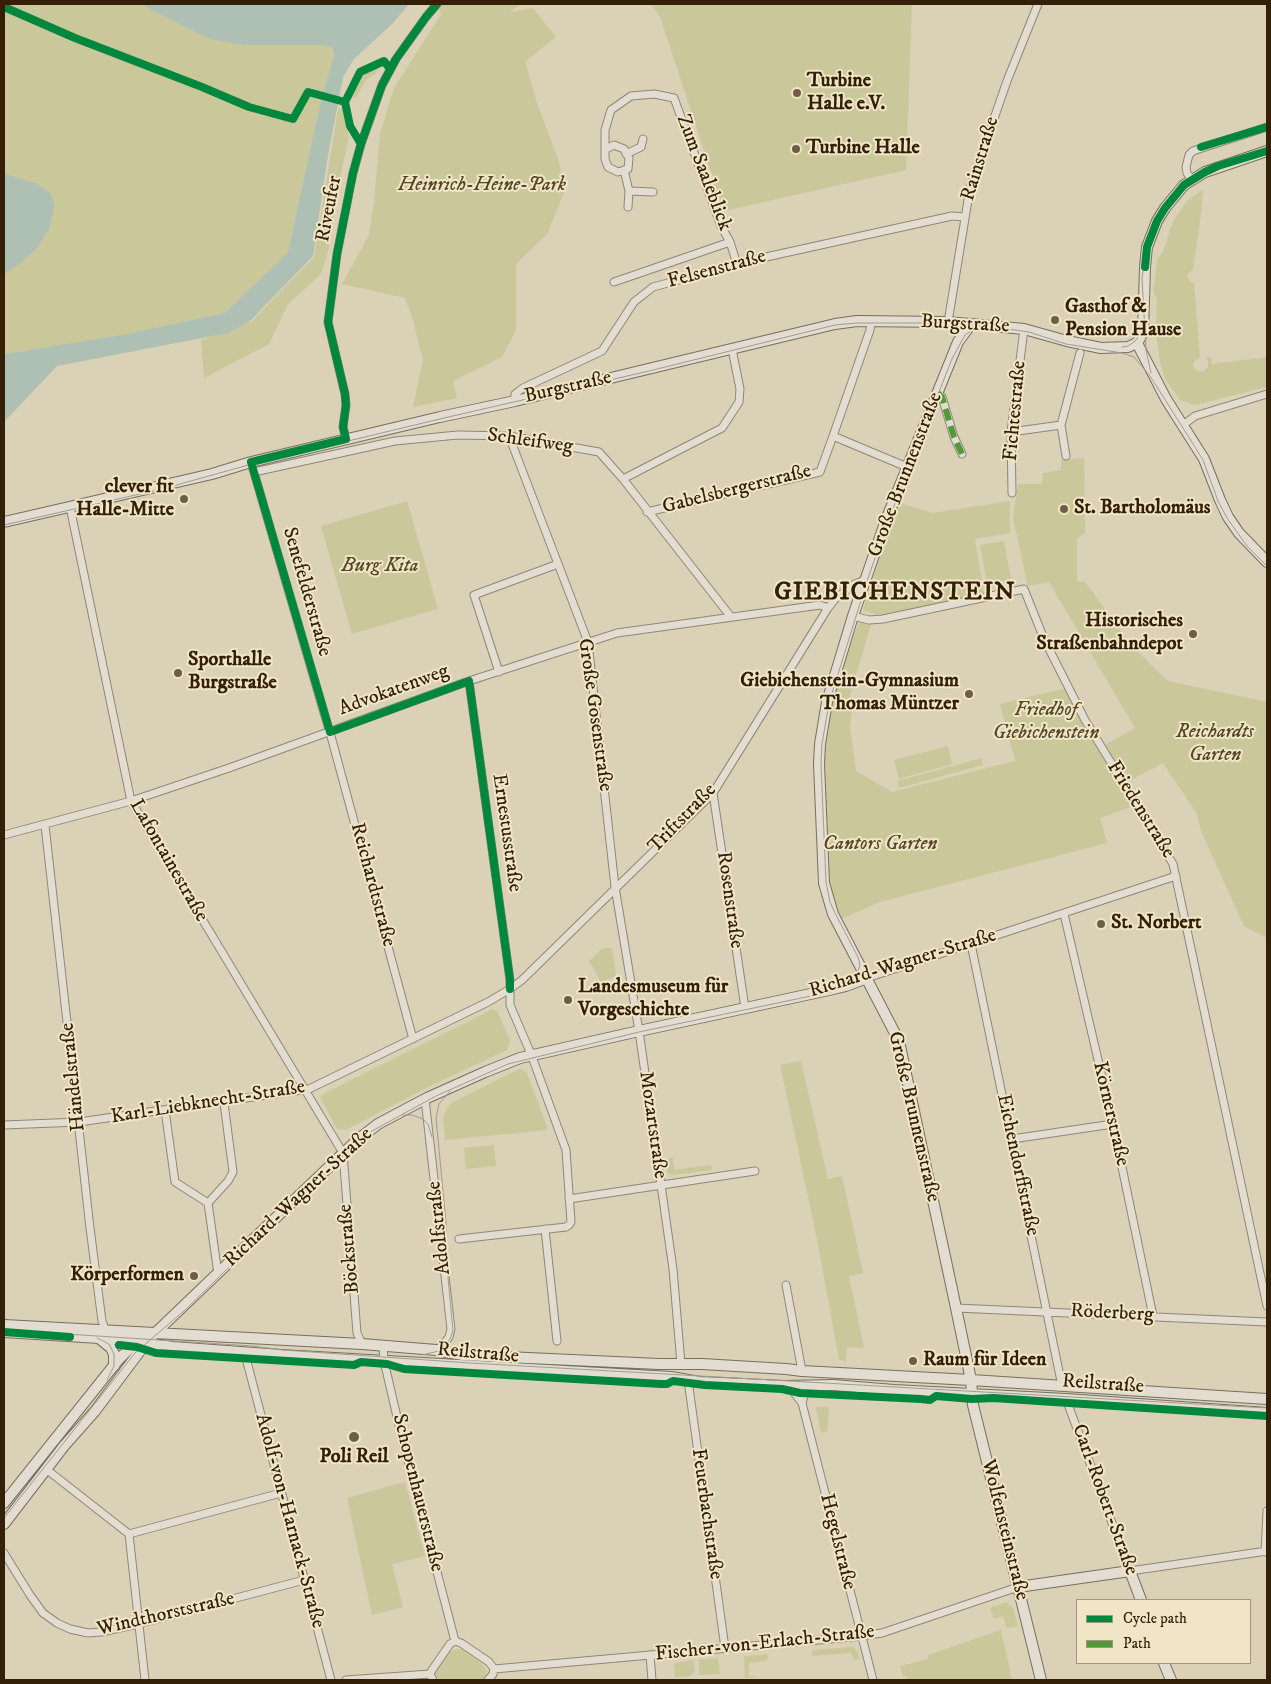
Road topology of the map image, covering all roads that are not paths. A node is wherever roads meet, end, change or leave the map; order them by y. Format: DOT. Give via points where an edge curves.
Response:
graph roads {
  1 [pos="437,4"];
  2 [pos="1038,4"];
  3 [pos="1267,127"];
  4 [pos="643,139"];
  5 [pos="606,148"];
  6 [pos="1267,151"];
  7 [pos="626,154"];
  8 [pos="624,170"];
  9 [pos="1192,180"];
  10 [pos="629,190"];
  11 [pos="652,192"];
  12 [pos="628,207"];
  13 [pos="964,217"];
  14 [pos="730,242"];
  15 [pos="737,264"];
  16 [pos="614,282"];
  17 [pos="871,321"];
  18 [pos="948,322"];
  19 [pos="971,324"];
  20 [pos="1024,329"];
  21 [pos="1136,343"];
  22 [pos="732,349"];
  23 [pos="1080,353"];
  24 [pos="938,393"];
  25 [pos="1267,394"];
  26 [pos="515,401"];
  27 [pos="1061,425"];
  28 [pos="1183,425"];
  29 [pos="1011,432"];
  30 [pos="509,436"];
  31 [pos="833,436"];
  32 [pos="346,439"];
  33 [pos="962,454"];
  34 [pos="1066,456"];
  35 [pos="253,467"];
  36 [pos="907,467"];
  37 [pos="623,479"];
  38 [pos="1012,493"];
  39 [pos="70,506"];
  40 [pos="647,512"];
  41 [pos="4,522"];
  42 [pos="1267,562"];
  43 [pos="558,564"];
  44 [pos="865,580"];
  45 [pos="828,608"];
  46 [pos="730,616"];
  47 [pos="853,616"];
  48 [pos="588,642"];
  49 [pos="499,672"];
  50 [pos="470,681"];
  51 [pos="330,732"];
  52 [pos="713,793"];
  53 [pos="131,801"];
  54 [pos="45,825"];
  55 [pos="4,835"];
  56 [pos="1176,876"];
  57 [pos="615,887"];
  58 [pos="1064,914"];
  59 [pos="971,944"];
  60 [pos="866,978"];
  61 [pos="510,989"];
  62 [pos="745,1008"];
  63 [pos="639,1031"];
  64 [pos="414,1039"];
  65 [pos="531,1056"];
  66 [pos="304,1090"];
  67 [pos="425,1099"];
  68 [pos="224,1103"];
  69 [pos="165,1110"];
  70 [pos="79,1122"];
  71 [pos="1113,1124"];
  72 [pos="4,1125"];
  73 [pos="1012,1139"];
  74 [pos="343,1153"];
  75 [pos="755,1171"];
  76 [pos="661,1185"];
  77 [pos="570,1199"];
  78 [pos="208,1203"];
  79 [pos="545,1229"];
  80 [pos="459,1240"];
  81 [pos="218,1274"];
  82 [pos="786,1285"];
  83 [pos="1267,1306"];
  84 [pos="956,1308"];
  85 [pos="1047,1311"];
  86 [pos="1153,1316"];
  87 [pos="1267,1320"];
  88 [pos="4,1325"];
  89 [pos="1267,1327"];
  90 [pos="4,1332"];
  91 [pos="155,1333"];
  92 [pos="102,1334"];
  93 [pos="557,1341"];
  94 [pos="142,1342"];
  95 [pos="362,1344"];
  96 [pos="383,1345"];
  97 [pos="436,1350"];
  98 [pos="384,1361"];
  99 [pos="247,1362"];
  100 [pos="681,1364"];
  101 [pos="114,1366"];
  102 [pos="802,1371"];
  103 [pos="688,1380"];
  104 [pos="971,1380"];
  105 [pos="789,1386"];
  106 [pos="810,1386"];
  107 [pos="1062,1386"];
  108 [pos="972,1394"];
  109 [pos="1066,1399"];
  110 [pos="1267,1399"];
  111 [pos="802,1404"];
  112 [pos="1267,1413"];
  113 [pos="46,1470"];
  114 [pos="280,1493"];
  115 [pos="4,1503"];
  116 [pos="1267,1511"];
  117 [pos="4,1524"];
  118 [pos="129,1534"];
  119 [pos="1266,1551"];
  120 [pos="4,1553"];
  121 [pos="1130,1572"];
  122 [pos="304,1580"];
  123 [pos="1018,1587"];
  124 [pos="1141,1599"];
  125 [pos="138,1624"];
  126 [pos="861,1637"];
  127 [pos="455,1641"];
  128 [pos="725,1648"];
  129 [pos="650,1655"];
  130 [pos="1164,1664"];
  131 [pos="494,1669"];
  132 [pos="432,1677"];
  133 [pos="145,1680"];
  134 [pos="330,1680"];
  135 [pos="346,1680"];
  136 [pos="488,1680"];
  137 [pos="652,1680"];
  138 [pos="873,1680"];
  139 [pos="1042,1680"];
  140 [pos="1171,1680"];
  1 -- 32 [label="street, Riveufer" via="396,59 382,85 353,173 328,322 345,394 343,426"];
  2 -- 13 [label="street, Rainstraße" via="989,130"];
  3 -- 9 [label="street" via="1193,151 1186,167"];
  4 -- 7 [label="street" via="641,147"];
  5 -- 7 [label="street" via="614,144 624,149"];
  5 -- 8 [label="street, Zum Saaleblick" via="608,167 618,172"];
  5 -- 14 [label="street, Zum Saaleblick" via="605,130 612,110 631,96 654,94 674,98 721,226"];
  6 -- 9 [label="street" via="1218,166"];
  7 -- 8 [label="street" via="628,169"];
  8 -- 10 [label="street"];
  9 -- 21 [label="street" via="1165,208 1147,247 1144,330"];
  10 -- 11 [label="street"];
  10 -- 12 [label="street"];
  13 -- 15 [label="street, Felsenstraße" via="952,216"];
  13 -- 18 [label="street, Rainstraße"];
  14 -- 15 [label="street, Zum Saaleblick"];
  14 -- 16 [label="street, Felsenstraße"];
  15 -- 26 [label="street, Felsenstraße" via="653,287 634,302 602,352 523,388 515,394"];
  17 -- 18 [label="street, Burgstraße"];
  17 -- 22 [label="street, Burgstraße" via="835,324"];
  17 -- 31 [label="street, Gabelsbergerstraße"];
  18 -- 19 [label="street, Burgstraße"];
  19 -- 20 [label="street, Burgstraße"];
  19 -- 24 [label="street, Große Brunnenstraße" via="958,342"];
  20 -- 21 [label="street, Burgstraße" via="1101,348 1121,349"];
  20 -- 29 [label="street, Fichtestraße"];
  21 -- 28 [label="street"];
  22 -- 26 [label="street, Burgstraße"];
  22 -- 37 [label="street" via="740,389 739,402 722,428"];
  23 -- 27 [label="street"];
  24 -- 33 [label="street" via="944,401"];
  24 -- 36 [label="street, Große Brunnenstraße"];
  25 -- 28 [label="street" via="1195,416"];
  26 -- 32 [label="street, Burgstraße"];
  27 -- 29 [label="street"];
  27 -- 34 [label="street"];
  28 -- 42 [label="street" via="1204,459 1228,517"];
  29 -- 38 [label="street, Fichtestraße"];
  30 -- 35 [label="street, Schleifweg" via="458,435 395,441"];
  30 -- 37 [label="street, Schleifweg" via="599,452"];
  30 -- 43 [label="street, Große Gosenstraße"];
  31 -- 36 [label="street"];
  31 -- 40 [label="street, Gabelsbergerstraße" via="820,472"];
  32 -- 35 [label="street, Burgstraße"];
  35 -- 39 [label="street, Burgstraße"];
  35 -- 51 [label="street, Senefelderstraße"];
  36 -- 44 [label="street, Große Brunnenstraße"];
  37 -- 40 [label="street, Schleifweg"];
  39 -- 41 [label="street, Burgstraße"];
  39 -- 53 [label="street, Lafontainestraße"];
  40 -- 46 [label="street, Schleifweg"];
  43 -- 48 [label="street, Große Gosenstraße"];
  43 -- 49 [label="street" via="474,595"];
  44 -- 45 [label="street, Triftstraße" via="853,585"];
  44 -- 47 [label="street, Große Brunnenstraße"];
  45 -- 46 [label="street, Advokatenweg" via="820,605"];
  45 -- 52 [label="street, Triftstraße"];
  46 -- 48 [label="street, Advokatenweg" via="617,633"];
  47 -- 56 [label="street, Friedenstraße" via="883,619 1024,588 1044,639 1084,720 1165,850"];
  47 -- 60 [label="street, Große Brunnenstraße" via="827,702 819,764 825,891 833,914"];
  48 -- 49 [label="street, Advokatenweg"];
  48 -- 57 [label="street, Große Gosenstraße"];
  49 -- 50 [label="street, Advokatenweg"];
  50 -- 51 [label="street, Advokatenweg"];
  50 -- 61 [label="street, Ernestusstraße"];
  51 -- 53 [label="street, Advokatenweg"];
  51 -- 64 [label="street, Reichardtstraße"];
  52 -- 57 [label="street, Triftstraße"];
  52 -- 62 [label="street, Rosenstraße"];
  53 -- 54 [label="street, Advokatenweg"];
  53 -- 66 [label="street, Lafontainestraße"];
  54 -- 55 [label="street, Advokatenweg"];
  54 -- 70 [label="street, Händelstraße"];
  56 -- 58 [label="street, Richard-Wagner-Straße"];
  56 -- 83 [label="street, Friedenstraße"];
  57 -- 61 [label="street, Triftstraße"];
  57 -- 63 [label="street, Mozartstraße"];
  58 -- 59 [label="street, Richard-Wagner-Straße"];
  58 -- 71 [label="street, Körnerstraße"];
  59 -- 60 [label="street, Richard-Wagner-Straße"];
  59 -- 73 [label="street, Eichendorffstraße"];
  60 -- 62 [label="street, Richard-Wagner-Straße" via="846,986"];
  60 -- 84 [label="street, Große Brunnenstraße" via="899,1041"];
  61 -- 64 [label="street, Karl-Liebknecht-Straße"];
  61 -- 65 [label="street, Ernestusstraße" via="510,1005"];
  62 -- 63 [label="street, Richard-Wagner-Straße"];
  63 -- 65 [label="street, Richard-Wagner-Straße"];
  63 -- 76 [label="street, Mozartstraße"];
  64 -- 66 [label="street, Karl-Liebknecht-Straße"];
  65 -- 67 [label="street, Richard-Wagner-Straße" via="507,1063"];
  65 -- 77 [label="street, Ernestusstraße" via="566,1150"];
  66 -- 68 [label="street, Karl-Liebknecht-Straße"];
  66 -- 74 [label="street, Lafontainestraße"];
  67 -- 74 [label="street, Richard-Wagner-Straße" via="378,1124"];
  67 -- 97 [label="street, Adolfstraße" via="451,1329 449,1337"];
  68 -- 69 [label="street, Karl-Liebknecht-Straße"];
  68 -- 78 [label="street" via="233,1172"];
  69 -- 70 [label="street, Karl-Liebknecht-Straße"];
  69 -- 78 [label="street" via="175,1182"];
  70 -- 72 [label="street, Karl-Liebknecht-Straße"];
  70 -- 92 [label="street, Händelstraße"];
  71 -- 73 [label="street"];
  71 -- 86 [label="street, Körnerstraße"];
  73 -- 85 [label="street, Eichendorffstraße"];
  74 -- 81 [label="street, Richard-Wagner-Straße"];
  74 -- 95 [label="street, Böckstraße" via="357,1334"];
  75 -- 76 [label="street"];
  76 -- 77 [label="street"];
  76 -- 100 [label="street, Mozartstraße" via="673,1269"];
  77 -- 79 [label="street, Ernestusstraße" via="570,1225"];
  78 -- 81 [label="street"];
  79 -- 80 [label="street"];
  79 -- 93 [label="street"];
  81 -- 91 [label="street, Richard-Wagner-Straße"];
  82 -- 102 [label="street"];
  84 -- 85 [label="street, Röderberg"];
  84 -- 104 [label="street, Große Brunnenstraße"];
  85 -- 86 [label="street, Röderberg"];
  85 -- 107 [label="street, Eichendorffstraße"];
  86 -- 87 [label="street, Röderberg"];
  87 -- 89 [label="street"];
  88 -- 92 [label="street"];
  90 -- 92 [label="street"];
  91 -- 92 [label="street, Reilstraße"];
  91 -- 94 [label="street"];
  91 -- 95 [label="street, Reilstraße"];
  92 -- 94 [label="street, Reilstraße"];
  92 -- 101 [label="street" via="114,1354"];
  94 -- 98 [label="street, Reilstraße"];
  94 -- 101 [label="street" via="125,1352"];
  94 -- 113 [label="street" via="99,1405"];
  95 -- 96 [label="street, Reilstraße"];
  96 -- 97 [label="street, Reilstraße"];
  96 -- 98 [label="street, Schopenhauerstraße"];
  97 -- 100 [label="street, Reilstraße" via="463,1355"];
  98 -- 103 [label="street, Reilstraße"];
  98 -- 127 [label="street, Schopenhauerstraße"];
  99 -- 114 [label="street, Adolf-von-Harnack-Straße"];
  100 -- 102 [label="street, Reilstraße"];
  101 -- 115 [label="street"];
  102 -- 104 [label="street, Reilstraße"];
  103 -- 105 [label="street, Reilstraße"];
  103 -- 128 [label="street, Feuerbachstraße"];
  104 -- 107 [label="street, Reilstraße"];
  104 -- 108 [label="street, Wolfensteinstraße"];
  105 -- 106 [label="street, Reilstraße"];
  105 -- 111 [label="street, Hegelstraße"];
  106 -- 108 [label="street, Reilstraße"];
  106 -- 111 [label="street"];
  107 -- 110 [label="street, Reilstraße"];
  108 -- 109 [label="street, Reilstraße"];
  108 -- 123 [label="street, Wolfensteinstraße"];
  109 -- 112 [label="street, Reilstraße"];
  109 -- 121 [label="street, Carl-Robert-Straße"];
  111 -- 126 [label="street, Hegelstraße"];
  113 -- 117 [label="street"];
  113 -- 118 [label="street"];
  114 -- 118 [label="street"];
  114 -- 122 [label="street, Adolf-von-Harnack-Straße"];
  116 -- 119 [label="street"];
  118 -- 125 [label="street"];
  119 -- 121 [label="street, Fischer-von-Erlach-Straße"];
  120 -- 125 [label="street, Windthorststraße" via="30,1596 57,1623 88,1633"];
  121 -- 123 [label="street, Fischer-von-Erlach-Straße"];
  121 -- 124 [label="street, Carl-Robert-Straße"];
  122 -- 125 [label="street, Windthorststraße"];
  122 -- 134 [label="street, Adolf-von-Harnack-Straße"];
  123 -- 126 [label="street, Fischer-von-Erlach-Straße" via="882,1633"];
  123 -- 139 [label="street, Wolfensteinstraße"];
  125 -- 133 [label="street"];
  126 -- 128 [label="street, Fischer-von-Erlach-Straße"];
  126 -- 138 [label="street, Hegelstraße"];
  127 -- 131 [label="street" via="489,1662"];
  127 -- 132 [label="street" via="432,1670"];
  128 -- 129 [label="street, Fischer-von-Erlach-Straße"];
  129 -- 131 [label="street, Fischer-von-Erlach-Straße"];
  129 -- 137 [label="street"];
  130 -- 140 [label="street"];
  131 -- 136 [label="street"];
  132 -- 135 [label="street"];
}
